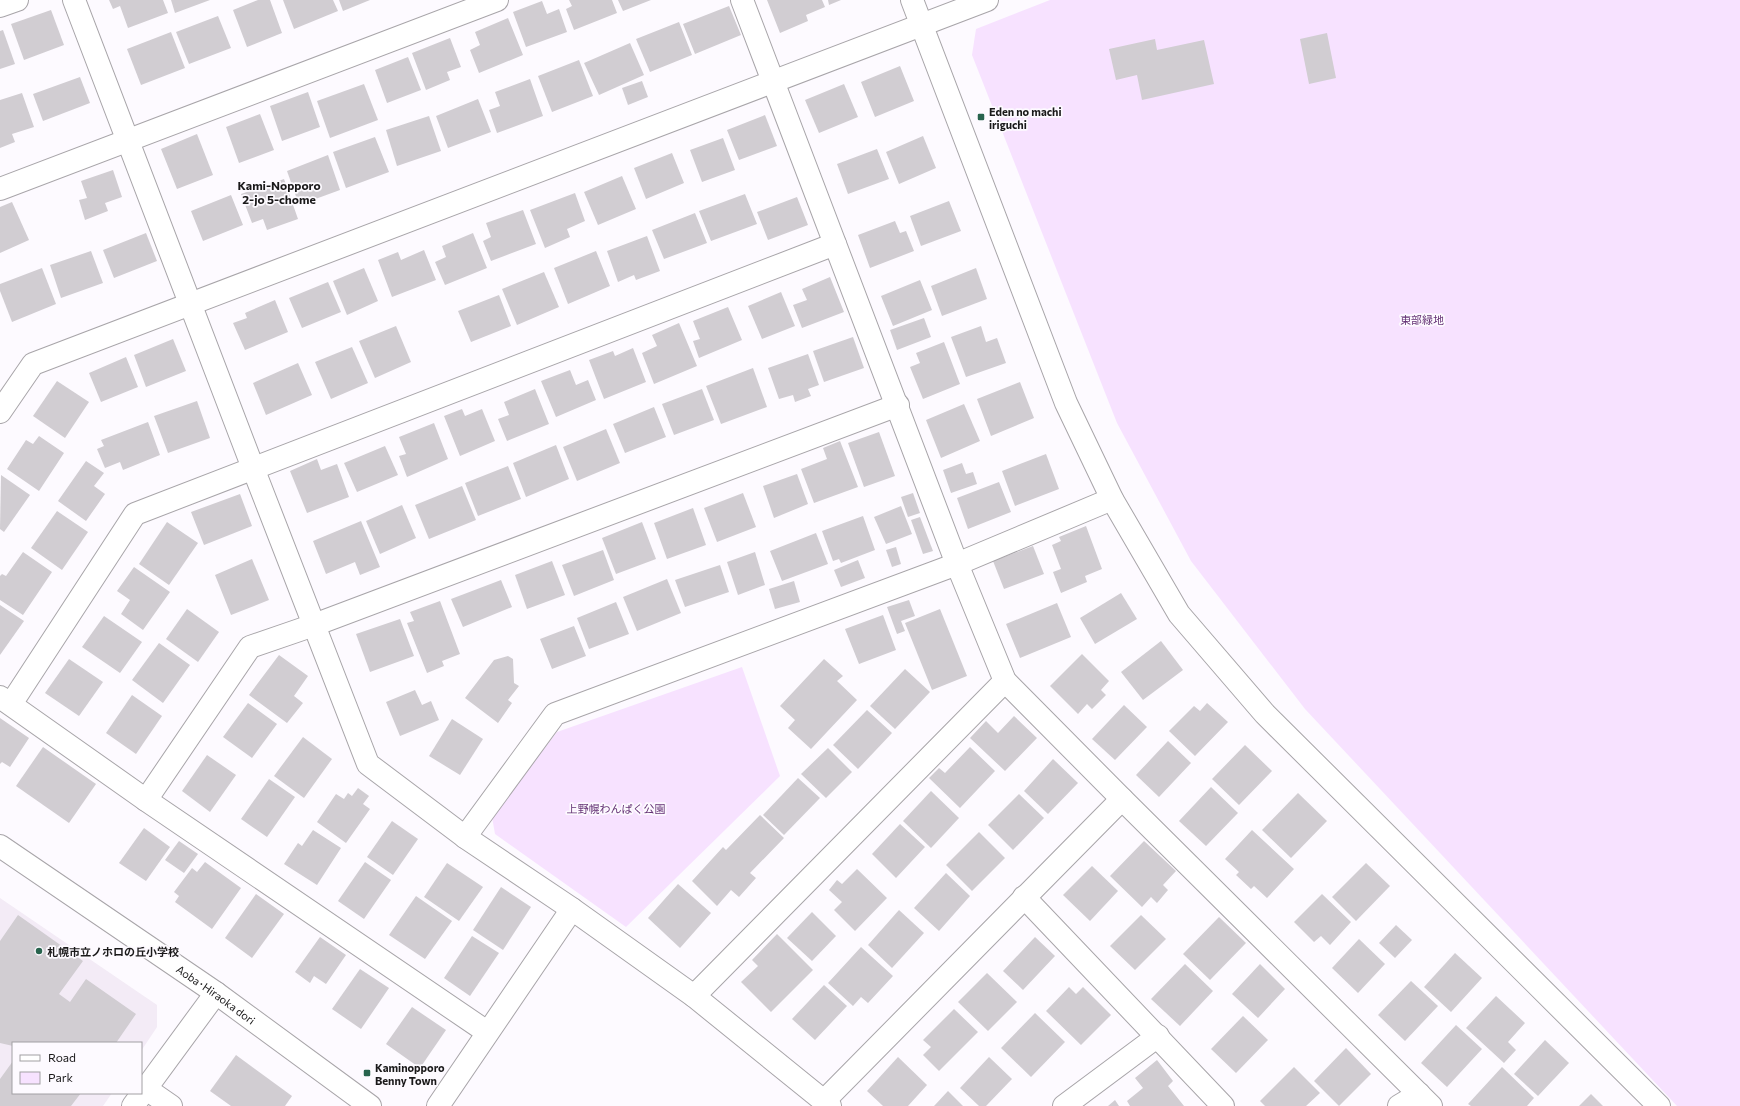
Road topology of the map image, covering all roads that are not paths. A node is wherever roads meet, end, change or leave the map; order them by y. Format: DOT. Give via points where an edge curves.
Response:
graph roads {
  1 [pos="17,0"];
  2 [pos="74,0"];
  3 [pos="497,0"];
  4 [pos="742,0"];
  5 [pos="912,0"];
  6 [pos="987,0"];
  7 [pos="0,6"];
  8 [pos="921,26"];
  9 [pos="774,82"];
  10 [pos="128,139"];
  11 [pos="0,189"];
  12 [pos="835,244"];
  13 [pos="190,305"];
  14 [pos="898,405"];
  15 [pos="0,412"];
  16 [pos="253,468"];
  17 [pos="1112,499"];
  18 [pos="957,564"];
  19 [pos="314,625"];
  20 [pos="1005,681"];
  21 [pos="5,700"];
  22 [pos="1122,799"];
  23 [pos="146,800"];
  24 [pos="465,837"];
  25 [pos="0,846"];
  26 [pos="1024,897"];
  27 [pos="572,909"];
  28 [pos="216,993"];
  29 [pos="694,996"];
  30 [pos="487,1032"];
  31 [pos="1158,1036"];
  32 [pos="146,1088"];
  33 [pos="142,1094"];
  34 [pos="142,1094"];
  35 [pos="1425,1100"];
  36 [pos="827,1103"];
  37 [pos="133,1106"];
  38 [pos="171,1106"];
  39 [pos="370,1106"];
  40 [pos="438,1106"];
  41 [pos="1064,1106"];
  42 [pos="1223,1106"];
  43 [pos="1399,1106"];
  44 [pos="1659,1106"];
  1 -- 7 [label="street"];
  2 -- 10 [label="street"];
  3 -- 10 [label="street"];
  4 -- 9 [label="street"];
  5 -- 8 [label="street"];
  6 -- 8 [label="street"];
  8 -- 9 [label="street"];
  8 -- 17 [label="street" via="1066,403"];
  9 -- 12 [label="street"];
  9 -- 13 [label="street"];
  10 -- 11 [label="street"];
  10 -- 13 [label="street"];
  12 -- 14 [label="street"];
  12 -- 16 [label="street"];
  13 -- 15 [label="street" via="33,364"];
  13 -- 16 [label="street"];
  14 -- 18 [label="street"];
  14 -- 19 [label="street"];
  16 -- 19 [label="street"];
  16 -- 21 [label="street" via="135,514"];
  17 -- 18 [label="street"];
  17 -- 44 [label="street" via="1179,614 1265,714"];
  18 -- 20 [label="street"];
  18 -- 24 [label="street" via="555,714"];
  19 -- 23 [label="street" via="250,647"];
  19 -- 24 [label="street" via="368,764"];
  20 -- 22 [label="street"];
  20 -- 29 [label="street"];
  21 -- 23 [label="street"];
  22 -- 26 [label="street"];
  22 -- 35 [label="street"];
  23 -- 30 [label="street"];
  24 -- 27 [label="street"];
  25 -- 28 [label="street, Aoba･Hiraoka dori"];
  26 -- 31 [label="street"];
  26 -- 36 [label="street"];
  27 -- 29 [label="street"];
  27 -- 30 [label="street"];
  28 -- 32 [label="street"];
  28 -- 39 [label="street, Aoba･Hiraoka dori"];
  29 -- 36 [label="street"];
  30 -- 40 [label="street"];
  31 -- 41 [label="street"];
  31 -- 42 [label="street"];
  32 -- 33 [label="street"];
  32 -- 38 [label="street"];
  34 -- 37 [label="street"];
  35 -- 43 [label="street"];
}
